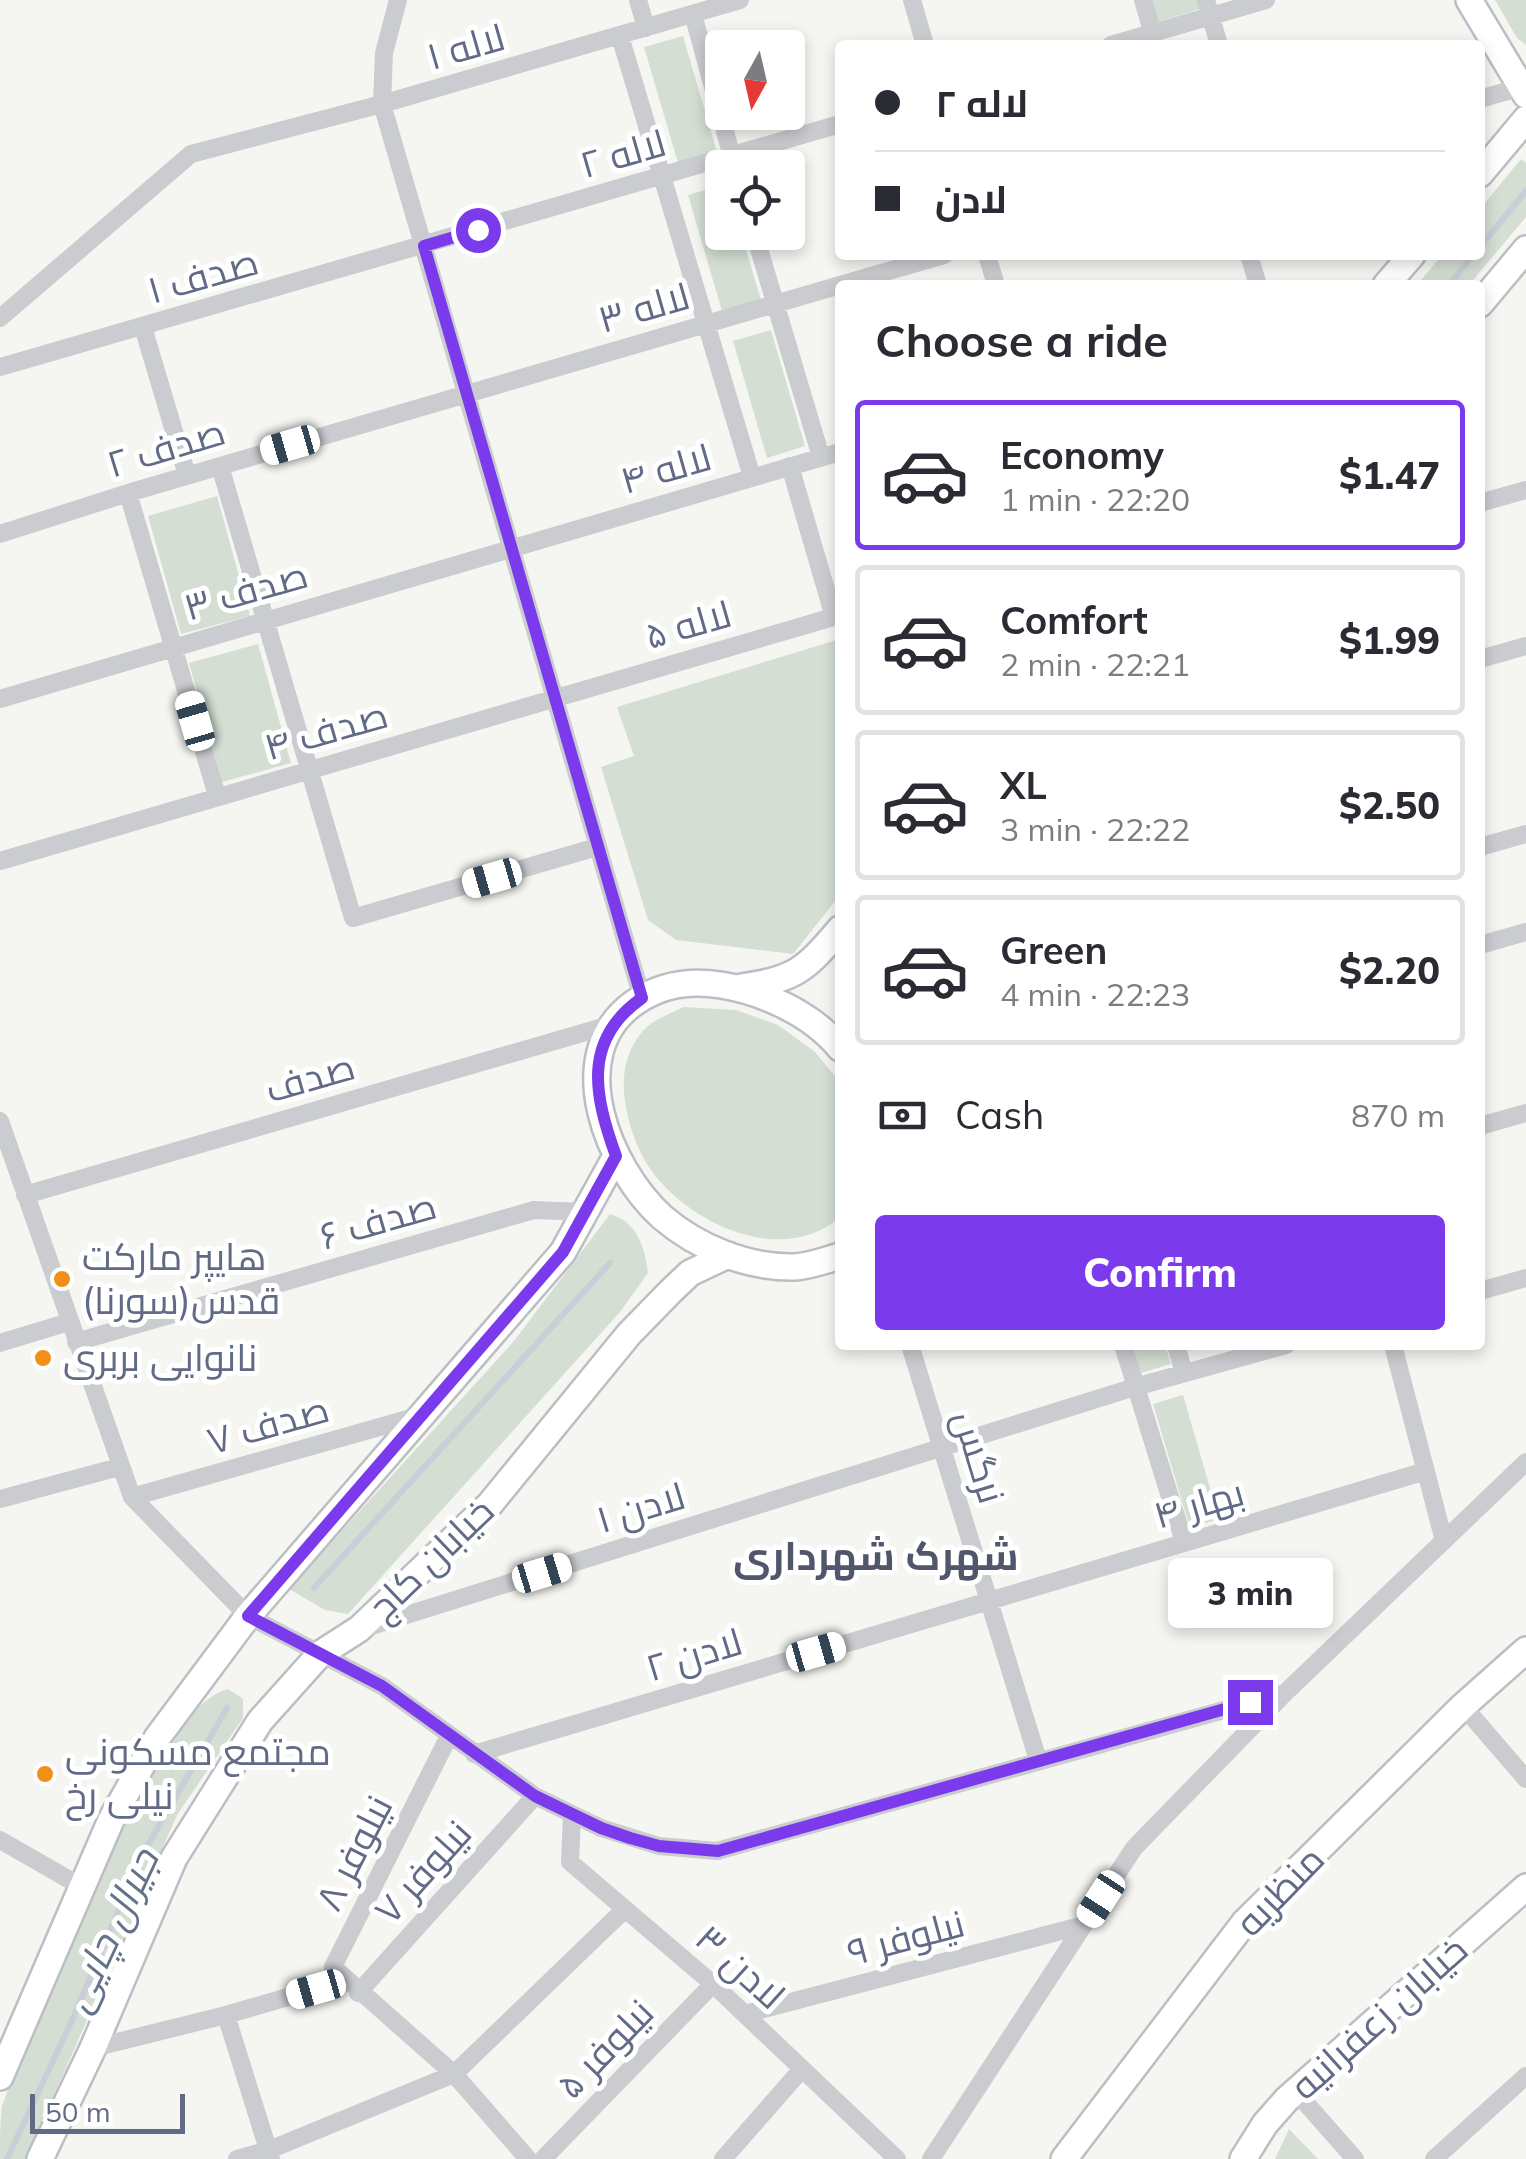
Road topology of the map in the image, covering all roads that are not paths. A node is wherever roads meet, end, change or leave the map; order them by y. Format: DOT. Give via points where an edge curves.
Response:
graph roads {
  1 [pos="398,0"];
  2 [pos="638,0"];
  3 [pos="740,0"];
  4 [pos="912,0"];
  5 [pos="1143,0"];
  6 [pos="1266,0"];
  7 [pos="1469,0"];
  8 [pos="1208,8"];
  9 [pos="693,14"];
  10 [pos="646,28"];
  11 [pos="620,36"];
  12 [pos="1154,39"];
  13 [pos="924,40"];
  14 [pos="1218,40"];
  15 [pos="1524,91"];
  16 [pos="1485,98"];
  17 [pos="382,104"];
  18 [pos="1526,119"];
  19 [pos="835,126"];
  20 [pos="731,150"];
  21 [pos="767,150"];
  22 [pos="705,168"];
  23 [pos="1485,168"];
  24 [pos="663,176"];
  25 [pos="424,246"];
  26 [pos="1526,249"];
  27 [pos="759,250"];
  28 [pos="927,260"];
  29 [pos="1408,260"];
  30 [pos="857,280"];
  31 [pos="1390,280"];
  32 [pos="835,286"];
  33 [pos="1485,298"];
  34 [pos="775,304"];
  35 [pos="0,318"];
  36 [pos="706,324"];
  37 [pos="143,327"];
  38 [pos="0,367"];
  39 [pos="466,394"];
  40 [pos="835,453"];
  41 [pos="820,457"];
  42 [pos="220,466"];
  43 [pos="790,466"];
  44 [pos="187,475"];
  45 [pos="752,478"];
  46 [pos="1526,490"];
  47 [pos="128,493"];
  48 [pos="1485,502"];
  49 [pos="0,534"];
  50 [pos="511,549"];
  51 [pos="835,610"];
  52 [pos="835,617"];
  53 [pos="265,619"];
  54 [pos="173,646"];
  55 [pos="1526,646"];
  56 [pos="1485,658"];
  57 [pos="554,698"];
  58 [pos="0,699"];
  59 [pos="309,770"];
  60 [pos="217,796"];
  61 [pos="1526,834"];
  62 [pos="1485,846"];
  63 [pos="597,847"];
  64 [pos="0,861"];
  65 [pos="1526,932"];
  66 [pos="835,935"];
  67 [pos="1485,944"];
  68 [pos="735,988"];
  69 [pos="642,998"];
  70 [pos="612,1024"];
  71 [pos="835,1042"];
  72 [pos="1526,1114"];
  73 [pos="0,1121"];
  74 [pos="1485,1125"];
  75 [pos="616,1156"];
  76 [pos="7,1166"];
  77 [pos="26,1195"];
  78 [pos="585,1212"];
  79 [pos="728,1256"];
  80 [pos="835,1257"];
  81 [pos="1526,1278"];
  82 [pos="1485,1290"];
  83 [pos="69,1322"];
  84 [pos="76,1342"];
  85 [pos="0,1343"];
  86 [pos="912,1350"];
  87 [pos="1124,1350"];
  88 [pos="1177,1350"];
  89 [pos="1268,1350"];
  90 [pos="1394,1350"];
  91 [pos="1184,1373"];
  92 [pos="1135,1387"];
  93 [pos="422,1415"];
  94 [pos="943,1448"];
  95 [pos="1526,1462"];
  96 [pos="119,1467"];
  97 [pos="1426,1471"];
  98 [pos="132,1497"];
  99 [pos="0,1499"];
  100 [pos="1444,1540"];
  101 [pos="1184,1542"];
  102 [pos="989,1599"];
  103 [pos="248,1616"];
  104 [pos="359,1630"];
  105 [pos="1526,1650"];
  106 [pos="320,1654"];
  107 [pos="1285,1693"];
  108 [pos="1462,1706"];
  109 [pos="449,1736"];
  110 [pos="474,1754"];
  111 [pos="1038,1760"];
  112 [pos="1526,1779"];
  113 [pos="535,1796"];
  114 [pos="572,1814"];
  115 [pos="0,1840"];
  116 [pos="82,1887"];
  117 [pos="1526,1887"];
  118 [pos="625,1910"];
  119 [pos="1084,1925"];
  120 [pos="713,1984"];
  121 [pos="352,1986"];
  122 [pos="745,2014"];
  123 [pos="226,2015"];
  124 [pos="92,2048"];
  125 [pos="802,2069"];
  126 [pos="454,2074"];
  127 [pos="0,2076"];
  128 [pos="1526,2076"];
  129 [pos="1296,2092"];
  130 [pos="270,2154"];
  131 [pos="40,2159"];
  132 [pos="237,2159"];
  133 [pos="528,2159"];
  134 [pos="543,2159"];
  135 [pos="723,2159"];
  136 [pos="896,2159"];
  137 [pos="931,2159"];
  138 [pos="1064,2159"];
  139 [pos="1243,2159"];
  140 [pos="1355,2159"];
  141 [pos="1434,2159"];
  1 -- 17 [label="street" via="384,53"];
  2 -- 10 [label="street"];
  3 -- 9 [label="street, لاله ۱"];
  4 -- 13 [label="street"];
  5 -- 12 [label="street"];
  6 -- 8 [label="street"];
  7 -- 15 [label="main road"];
  8 -- 12 [label="street"];
  8 -- 14 [label="street"];
  9 -- 10 [label="street, لاله ۱"];
  9 -- 20 [label="street"];
  10 -- 11 [label="street, لاله ۱"];
  11 -- 17 [label="street, لاله ۱"];
  11 -- 24 [label="street"];
  15 -- 16 [label="street"];
  17 -- 25 [label="street"];
  17 -- 35 [label="street, لاله ۱" via="191,154"];
  18 -- 23 [label="main road"];
  19 -- 21 [label="street, لاله ۲"];
  22 -- 24 [label="street, لاله ۲"];
  24 -- 25 [label="street, لاله ۲"];
  24 -- 36 [label="street"];
  25 -- 37 [label="street, صدف ۱"];
  25 -- 39 [label="street"];
  26 -- 33 [label="main road"];
  27 -- 34 [label="street"];
  28 -- 30 [label="street, لاله ۳"];
  29 -- 31 [label="main road"];
  32 -- 34 [label="street, لاله ۳"];
  34 -- 36 [label="street, لاله ۳"];
  34 -- 41 [label="street"];
  36 -- 39 [label="street, لاله ۳"];
  36 -- 45 [label="street"];
  37 -- 38 [label="street, صدف ۱"];
  37 -- 44 [label="street"];
  39 -- 42 [label="street, صدف ۲"];
  39 -- 50 [label="street"];
  40 -- 41 [label="street, لاله ۴"];
  41 -- 43 [label="street, لاله ۴"];
  42 -- 44 [label="street, صدف ۲"];
  42 -- 53 [label="street"];
  43 -- 45 [label="street, لاله ۴"];
  43 -- 51 [label="street"];
  44 -- 47 [label="street, صدف ۲"];
  45 -- 50 [label="street, لاله ۴"];
  46 -- 48 [label="street"];
  47 -- 49 [label="street, صدف ۲"];
  47 -- 54 [label="street"];
  50 -- 53 [label="street, صدف ۳"];
  50 -- 57 [label="street"];
  52 -- 57 [label="street, لاله ۵"];
  53 -- 54 [label="street, صدف ۳"];
  53 -- 59 [label="street"];
  54 -- 58 [label="street, صدف ۳"];
  54 -- 60 [label="street"];
  55 -- 56 [label="street"];
  57 -- 59 [label="street, صدف ۴"];
  57 -- 63 [label="street"];
  59 -- 60 [label="street, صدف ۴"];
  59 -- 63 [label="street" via="353,918"];
  60 -- 64 [label="street, صدف ۴"];
  61 -- 62 [label="street"];
  63 -- 69 [label="street"];
  65 -- 67 [label="street"];
  66 -- 68 [label="main road" via="808,966 776,982"];
  68 -- 69 [label="main road" via="672,984"];
  68 -- 71 [label="main road" via="786,1006"];
  69 -- 70 [label="main road"];
  70 -- 75 [label="main road" via="596,1078"];
  70 -- 77 [label="street, صدف"];
  72 -- 74 [label="street"];
  73 -- 76 [label="street"];
  75 -- 78 [label="main road"];
  75 -- 79 [label="main road" via="662,1217"];
  76 -- 77 [label="street"];
  77 -- 83 [label="street"];
  78 -- 84 [label="street, صدف ۶" via="534,1210"];
  78 -- 93 [label="main road" via="563,1252"];
  79 -- 80 [label="main road" via="798,1267"];
  79 -- 104 [label="main road, خیابان کاج" via="690,1274 639,1323 490,1504"];
  81 -- 82 [label="street"];
  83 -- 84 [label="street"];
  83 -- 85 [label="street"];
  84 -- 96 [label="street"];
  86 -- 94 [label="street, نرگس"];
  87 -- 92 [label="street"];
  88 -- 91 [label="street"];
  89 -- 91 [label="street, لادن ۱"];
  90 -- 97 [label="street"];
  91 -- 92 [label="street, لادن ۱"];
  92 -- 94 [label="street, لادن ۱"];
  92 -- 101 [label="street"];
  93 -- 98 [label="street, صدف ۷"];
  93 -- 103 [label="main road"];
  94 -- 102 [label="street, نرگس"];
  94 -- 104 [label="street, لادن ۱"];
  95 -- 100 [label="street"];
  96 -- 98 [label="street"];
  96 -- 99 [label="street"];
  97 -- 100 [label="street"];
  97 -- 101 [label="street, بهار ۴"];
  98 -- 103 [label="street"];
  100 -- 107 [label="street"];
  101 -- 102 [label="street, بهار ۴"];
  102 -- 110 [label="street, لادن ۲"];
  102 -- 111 [label="street, نرگس"];
  103 -- 106 [label="street"];
  103 -- 116 [label="main road" via="157,1738"];
  104 -- 106 [label="main road, خیابان کاج"];
  105 -- 108 [label="main road, منظریه"];
  106 -- 109 [label="street" via="382,1686"];
  106 -- 124 [label="main road, خیابان کاج" via="260,1721 174,1858"];
  107 -- 111 [label="street"];
  107 -- 119 [label="street" via="1134,1848"];
  108 -- 112 [label="street"];
  108 -- 138 [label="main road, منظریه" via="1244,1923"];
  109 -- 110 [label="street"];
  109 -- 121 [label="street, نیلوفر ۸" via="333,1967"];
  110 -- 113 [label="street"];
  111 -- 114 [label="street" via="718,1851 659,1846"];
  113 -- 114 [label="street"];
  113 -- 121 [label="street, نیلوفر ۷"];
  114 -- 118 [label="street, لادن ۳" via="570,1862"];
  115 -- 116 [label="street"];
  116 -- 127 [label="main road"];
  117 -- 129 [label="main road, خیابان زعفرانیه"];
  118 -- 120 [label="street, لادن ۳"];
  118 -- 126 [label="street"];
  119 -- 122 [label="street, نیلوفر ۹"];
  119 -- 137 [label="street"];
  120 -- 122 [label="street, لادن ۳"];
  120 -- 134 [label="street, نیلوفر ۵"];
  121 -- 123 [label="street"];
  121 -- 126 [label="street"];
  122 -- 125 [label="street, لادن ۳"];
  123 -- 124 [label="street"];
  123 -- 130 [label="street"];
  124 -- 131 [label="main road, خیابان کاج"];
  125 -- 135 [label="street"];
  125 -- 136 [label="street, لادن ۳"];
  126 -- 130 [label="street"];
  126 -- 133 [label="street"];
  128 -- 141 [label="street"];
  129 -- 139 [label="main road, خیابان زعفرانیه"];
  129 -- 140 [label="street"];
  130 -- 132 [label="street"];
}
